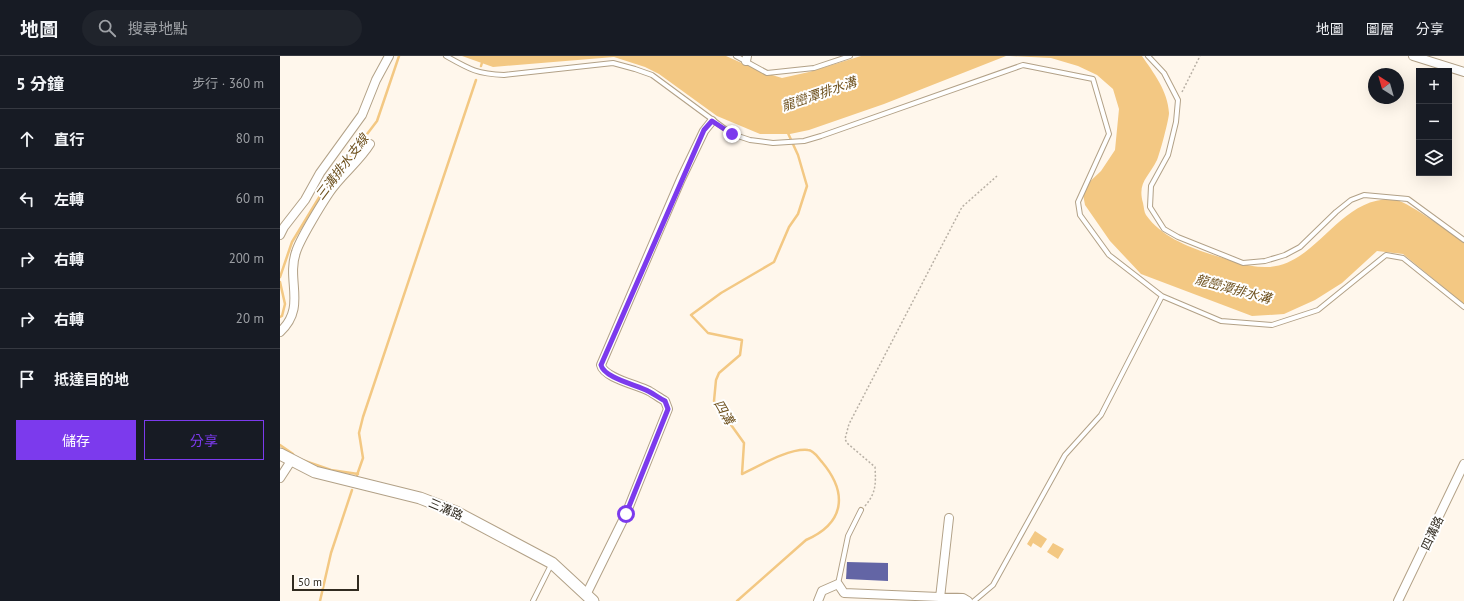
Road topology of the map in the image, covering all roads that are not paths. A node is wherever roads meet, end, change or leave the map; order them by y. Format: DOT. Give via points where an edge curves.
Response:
graph roads {
  1 [pos="389,56"];
  2 [pos="446,56"];
  3 [pos="736,56"];
  4 [pos="850,56"];
  5 [pos="1148,56"];
  6 [pos="1413,56"];
  7 [pos="746,59"];
  8 [pos="1464,72"];
  9 [pos="712,121"];
  10 [pos="370,144"];
  11 [pos="280,235"];
  12 [pos="1464,240"];
  13 [pos="1162,296"];
  14 [pos="1464,306"];
  15 [pos="280,332"];
  16 [pos="280,454"];
  17 [pos="291,461"];
  18 [pos="1464,464"];
  19 [pos="280,478"];
  20 [pos="861,510"];
  21 [pos="949,518"];
  22 [pos="552,563"];
  23 [pos="838,584"];
  24 [pos="590,598"];
  25 [pos="940,598"];
  26 [pos="533,601"];
  27 [pos="818,601"];
  28 [pos="968,601"];
  29 [pos="974,601"];
  30 [pos="1398,601"];
  1 -- 11 [label="street" via="362,115"];
  2 -- 9 [label="lane" via="473,72 488,75 614,63 652,75"];
  3 -- 7 [label="lane"];
  4 -- 7 [label="lane" via="814,68 767,72"];
  5 -- 12 [label="lane" via="1164,73 1178,100 1168,155 1151,186 1150,207 1164,229 1243,263 1265,261 1300,247 1336,212 1351,200 1364,195 1408,199"];
  6 -- 8 [label="street"];
  9 -- 13 [label="lane" via="732,134 750,140 773,143 804,141 1023,65 1093,79 1108,134 1078,202 1080,214 1109,255"];
  9 -- 24 [label="street" via="704,130 688,165 601,365 608,374 665,401 668,409"];
  10 -- 15 [label="street" via="329,193 296,251 293,273 296,298 294,310 288,324"];
  13 -- 14 [label="lane" via="1221,321 1272,326 1318,310 1386,255 1403,258"];
  13 -- 29 [label="lane" via="1101,415 1065,455 993,584"];
  16 -- 17 [label="street, 三溝路"];
  17 -- 19 [label="street"];
  17 -- 22 [label="street, 三溝路" via="315,472 420,498 456,512"];
  18 -- 30 [label="street, 四溝路"];
  20 -- 23 [label="lane" via="848,536"];
  21 -- 25 [label="street"];
  22 -- 24 [label="street, 三溝路"];
  22 -- 26 [label="lane"];
  23 -- 25 [label="street" via="844,593"];
  23 -- 27 [label="street" via="822,592"];
  25 -- 28 [label="street" via="963,598"];
}
